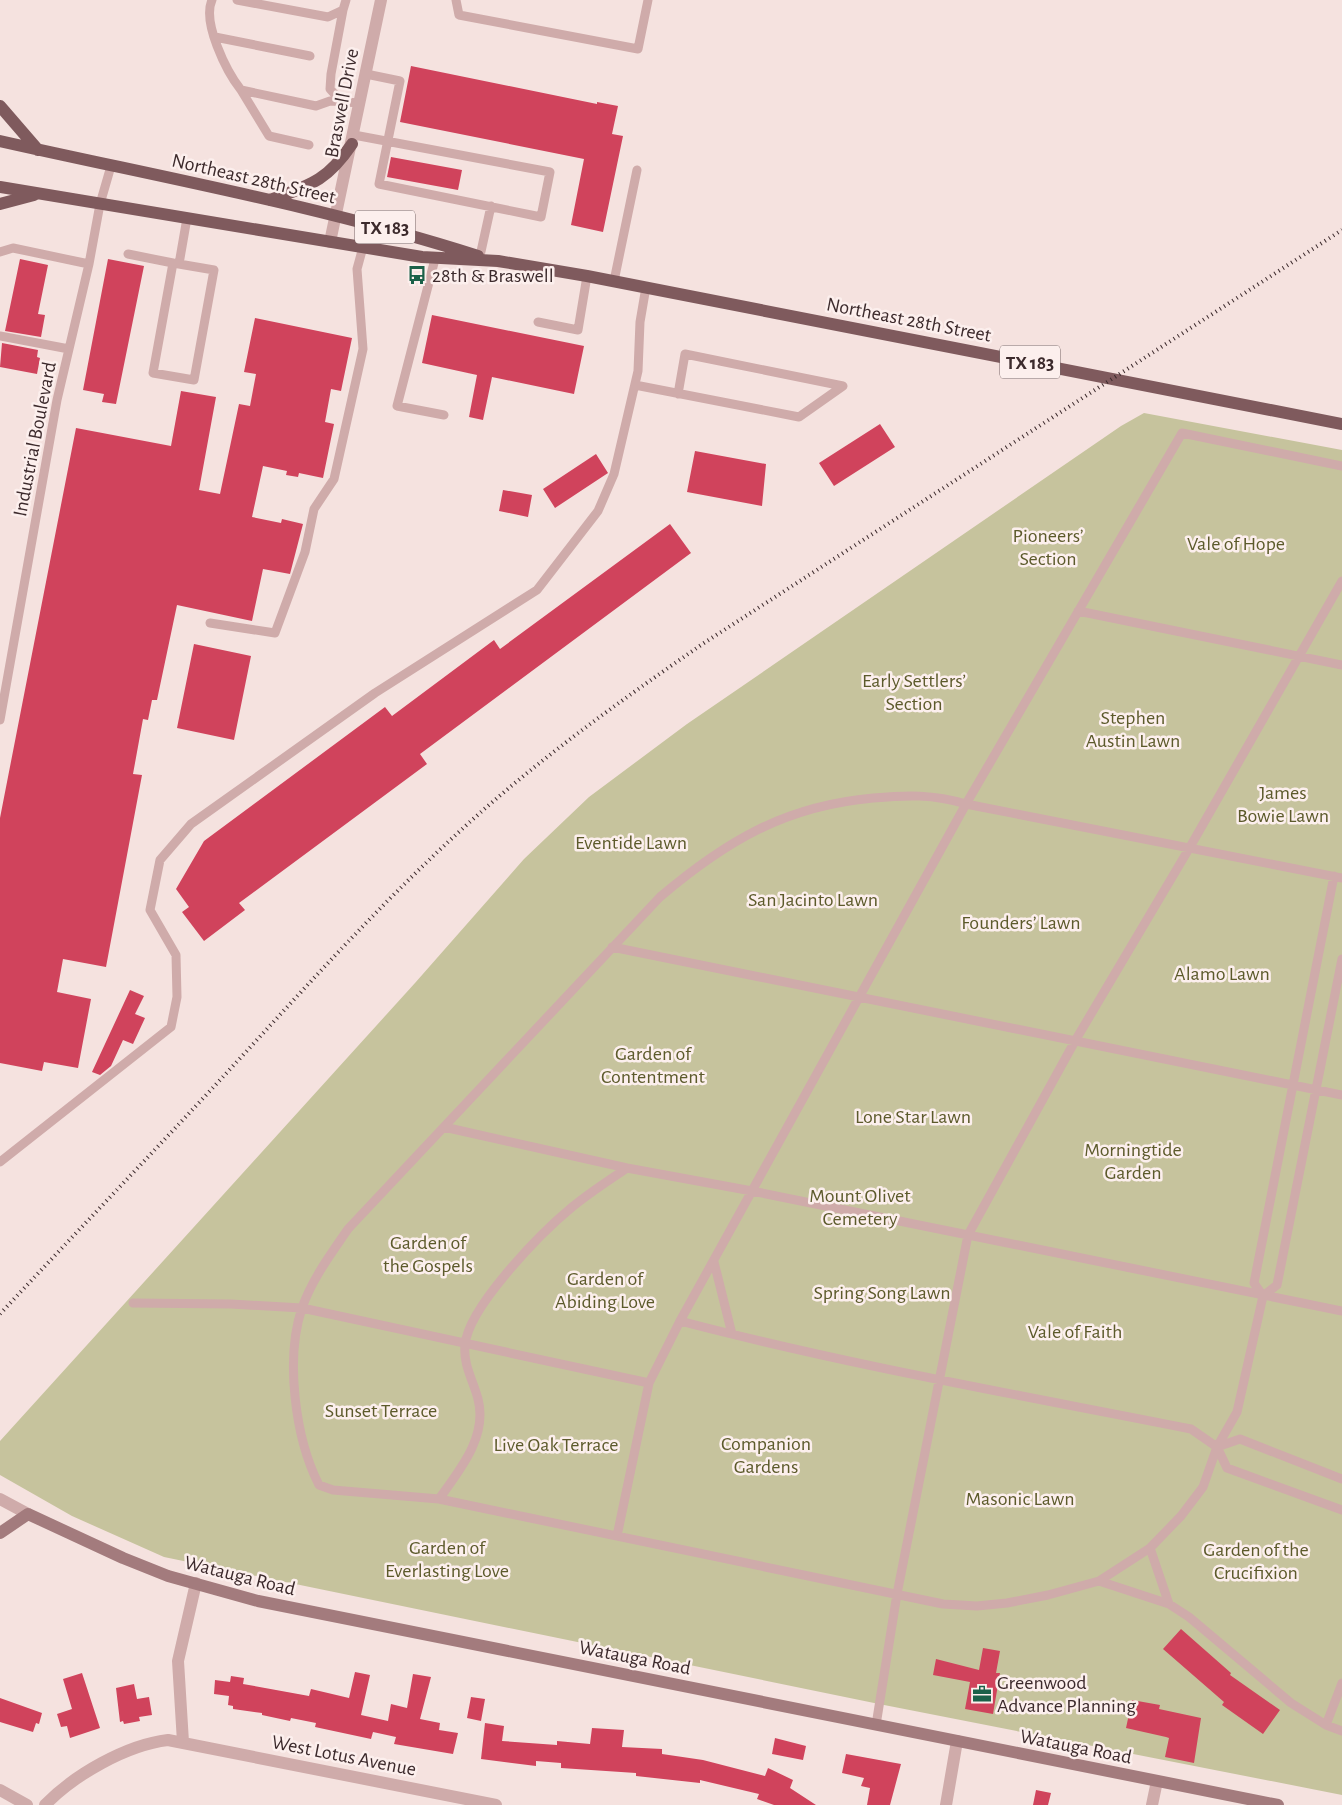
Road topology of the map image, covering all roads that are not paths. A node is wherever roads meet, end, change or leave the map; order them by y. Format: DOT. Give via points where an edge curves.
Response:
graph roads {
  1 [pos="212,0"];
  2 [pos="237,0"];
  3 [pos="346,0"];
  4 [pos="381,0"];
  5 [pos="456,0"];
  6 [pos="648,0"];
  7 [pos="343,10"];
  8 [pos="215,37"];
  9 [pos="310,56"];
  10 [pos="366,74"];
  11 [pos="241,90"];
  12 [pos="340,100"];
  13 [pos="360,103"];
  14 [pos="0,106"];
  15 [pos="353,140"];
  16 [pos="0,141"];
  17 [pos="388,142"];
  18 [pos="309,144"];
  19 [pos="38,150"];
  20 [pos="111,166"];
  21 [pos="638,170"];
  22 [pos="0,187"];
  23 [pos="39,194"];
  24 [pos="270,200"];
  25 [pos="0,204"];
  26 [pos="100,204"];
  27 [pos="491,206"];
  28 [pos="337,216"];
  29 [pos="187,218"];
  30 [pos="330,242"];
  31 [pos="363,247"];
  32 [pos="0,252"];
  33 [pos="128,254"];
  34 [pos="480,256"];
  35 [pos="435,259"];
  36 [pos="498,261"];
  37 [pos="176,263"];
  38 [pos="89,264"];
  39 [pos="587,276"];
  40 [pos="614,281"];
  41 [pos="646,287"];
  42 [pos="538,322"];
  43 [pos="0,336"];
  44 [pos="69,349"];
  45 [pos="634,386"];
  46 [pos="678,394"];
  47 [pos="444,415"];
  48 [pos="1342,424"];
  49 [pos="1342,466"];
  50 [pos="1342,581"];
  51 [pos="1078,611"];
  52 [pos="210,623"];
  53 [pos="1299,656"];
  54 [pos="1342,665"];
  55 [pos="0,720"];
  56 [pos="966,804"];
  57 [pos="1190,847"];
  58 [pos="1338,877"];
  59 [pos="612,947"];
  60 [pos="1342,959"];
  61 [pos="858,997"];
  62 [pos="1075,1041"];
  63 [pos="1293,1086"];
  64 [pos="1316,1090"];
  65 [pos="1342,1095"];
  66 [pos="444,1127"];
  67 [pos="0,1162"];
  68 [pos="627,1168"];
  69 [pos="752,1191"];
  70 [pos="968,1235"];
  71 [pos="714,1262"];
  72 [pos="1263,1296"];
  73 [pos="133,1303"];
  74 [pos="302,1308"];
  75 [pos="1342,1311"];
  76 [pos="680,1320"];
  77 [pos="732,1334"];
  78 [pos="465,1343"];
  79 [pos="940,1379"];
  80 [pos="648,1383"];
  81 [pos="1217,1447"];
  82 [pos="1342,1479"];
  83 [pos="0,1499"];
  84 [pos="439,1499"];
  85 [pos="1342,1510"];
  86 [pos="28,1514"];
  87 [pos="0,1533"];
  88 [pos="617,1536"];
  89 [pos="1150,1548"];
  90 [pos="1099,1581"];
  91 [pos="196,1583"];
  92 [pos="897,1594"];
  93 [pos="1170,1604"];
  94 [pos="1342,1683"];
  95 [pos="876,1725"];
  96 [pos="1326,1725"];
  97 [pos="1342,1731"];
  98 [pos="957,1741"];
  99 [pos="184,1742"];
  100 [pos="1157,1781"];
  101 [pos="0,1790"];
  102 [pos="27,1805"];
  103 [pos="45,1805"];
  104 [pos="496,1805"];
  105 [pos="946,1805"];
  106 [pos="1152,1805"];
  107 [pos="1278,1805"];
  1 -- 8 [label="lane" via="209,18"];
  2 -- 7 [label="lane" via="328,17"];
  3 -- 7 [label="lane"];
  4 -- 10 [label="street, Braswell Drive"];
  5 -- 6 [label="lane" via="459,15 638,49"];
  7 -- 12 [label="lane" via="330,89"];
  8 -- 9 [label="lane"];
  8 -- 11 [label="lane" via="223,62"];
  10 -- 13 [label="street, Braswell Drive"];
  10 -- 17 [label="lane" via="400,81"];
  11 -- 12 [label="lane" via="316,106"];
  11 -- 18 [label="lane" via="269,136"];
  12 -- 13 [label="lane"];
  13 -- 15 [label="street, Braswell Drive"];
  14 -- 19 [label="main road"];
  15 -- 17 [label="lane"];
  15 -- 24 [label="main road" via="327,175"];
  15 -- 28 [label="street, Braswell Drive"];
  16 -- 19 [label="main road, Northeast 28th Street / TX 183"];
  17 -- 27 [label="lane" via="379,184"];
  17 -- 27 [label="lane" via="550,172 541,217"];
  19 -- 20 [label="main road, Northeast 28th Street / TX 183"];
  20 -- 24 [label="main road, Northeast 28th Street / TX 183"];
  20 -- 26 [label="lane, Industrial Boulevard"];
  21 -- 40 [label="lane"];
  22 -- 23 [label="main road, Northeast 28th Street / TX 183"];
  23 -- 25 [label="main road"];
  23 -- 26 [label="main road, Northeast 28th Street / TX 183"];
  24 -- 28 [label="main road, Northeast 28th Street / TX 183"];
  26 -- 29 [label="main road, Northeast 28th Street / TX 183"];
  26 -- 38 [label="lane, Industrial Boulevard"];
  27 -- 34 [label="lane"];
  28 -- 30 [label="street, Braswell Drive"];
  28 -- 34 [label="main road, Northeast 28th Street / TX 183" via="401,231"];
  29 -- 30 [label="main road, Northeast 28th Street / TX 183"];
  29 -- 37 [label="lane"];
  30 -- 31 [label="main road, Northeast 28th Street / TX 183"];
  31 -- 35 [label="main road, Northeast 28th Street / TX 183"];
  31 -- 52 [label="lane" via="357,269 363,349 334,479 314,509 305,552 275,633"];
  32 -- 38 [label="lane" via="13,248"];
  33 -- 37 [label="lane"];
  34 -- 36 [label="main road, Northeast 28th Street / TX 183"];
  35 -- 36 [label="main road, Northeast 28th Street / TX 183"];
  35 -- 47 [label="lane" via="397,406"];
  36 -- 39 [label="main road, Northeast 28th Street / TX 183"];
  37 -- 37 [label="lane" via="153,373 194,380 214,270"];
  38 -- 44 [label="lane, Industrial Boulevard"];
  39 -- 40 [label="main road, Northeast 28th Street / TX 183"];
  39 -- 42 [label="lane" via="578,330"];
  40 -- 41 [label="main road, Northeast 28th Street / TX 183"];
  41 -- 45 [label="lane"];
  41 -- 48 [label="main road, Northeast 28th Street / TX 183"];
  43 -- 44 [label="lane"];
  44 -- 55 [label="lane, Industrial Boulevard"];
  45 -- 46 [label="lane"];
  45 -- 67 [label="lane" via="614,474 598,511 537,590 374,693 191,824 160,860 150,910 176,955 177,997 170,1027"];
  46 -- 46 [label="lane" via="799,417 843,386 685,354"];
  49 -- 51 [label="lane" via="1182,433"];
  50 -- 53 [label="lane"];
  51 -- 53 [label="lane"];
  51 -- 56 [label="lane"];
  53 -- 54 [label="lane"];
  53 -- 57 [label="lane"];
  56 -- 57 [label="lane"];
  56 -- 59 [label="lane" via="940,796 907,795 853,800 804,810 752,832 700,864 660,897"];
  56 -- 61 [label="lane"];
  57 -- 58 [label="lane"];
  57 -- 62 [label="lane"];
  58 -- 63 [label="lane"];
  59 -- 61 [label="lane"];
  59 -- 66 [label="lane"];
  60 -- 64 [label="lane"];
  61 -- 62 [label="lane"];
  61 -- 69 [label="lane"];
  62 -- 63 [label="lane"];
  62 -- 70 [label="lane"];
  63 -- 64 [label="lane"];
  63 -- 72 [label="lane" via="1254,1282"];
  64 -- 65 [label="lane"];
  64 -- 72 [label="lane" via="1277,1285"];
  66 -- 68 [label="lane"];
  66 -- 74 [label="lane" via="348,1229 321,1268"];
  68 -- 69 [label="lane"];
  68 -- 78 [label="lane" via="570,1208 518,1259 471,1324"];
  69 -- 70 [label="lane"];
  69 -- 71 [label="lane"];
  70 -- 72 [label="lane"];
  70 -- 79 [label="lane"];
  71 -- 76 [label="lane"];
  71 -- 77 [label="lane"];
  72 -- 75 [label="lane"];
  72 -- 81 [label="lane" via="1237,1412"];
  73 -- 74 [label="lane" via="257,1304"];
  74 -- 78 [label="lane"];
  74 -- 84 [label="lane" via="295,1344 298,1414 308,1463 319,1485 333,1490"];
  76 -- 77 [label="lane"];
  76 -- 80 [label="lane"];
  77 -- 79 [label="lane"];
  78 -- 80 [label="lane"];
  78 -- 84 [label="lane" via="465,1365 479,1401 478,1430 467,1460"];
  79 -- 81 [label="lane" via="1191,1429"];
  79 -- 92 [label="lane"];
  80 -- 88 [label="lane"];
  81 -- 82 [label="lane" via="1240,1439"];
  81 -- 85 [label="lane" via="1228,1468"];
  81 -- 89 [label="lane" via="1203,1487 1182,1516"];
  83 -- 86 [label="street, Watauga Road"];
  84 -- 88 [label="lane"];
  86 -- 87 [label="street"];
  86 -- 91 [label="street, Watauga Road" via="122,1558"];
  88 -- 92 [label="lane"];
  89 -- 90 [label="lane"];
  89 -- 93 [label="lane"];
  90 -- 92 [label="lane" via="1048,1595 977,1606 943,1604"];
  90 -- 93 [label="lane"];
  91 -- 95 [label="street, Watauga Road" via="258,1601"];
  91 -- 99 [label="street" via="178,1661"];
  92 -- 95 [label="lane"];
  93 -- 96 [label="lane" via="1291,1703"];
  94 -- 96 [label="lane"];
  95 -- 98 [label="street, Watauga Road"];
  96 -- 97 [label="lane"];
  98 -- 100 [label="street, Watauga Road"];
  98 -- 105 [label="street"];
  99 -- 103 [label="street, West Lotus Avenue" via="153,1742 105,1762 64,1786"];
  99 -- 104 [label="street, West Lotus Avenue"];
  100 -- 106 [label="street"];
  100 -- 107 [label="street, Watauga Road"];
  101 -- 102 [label="street"];
}
